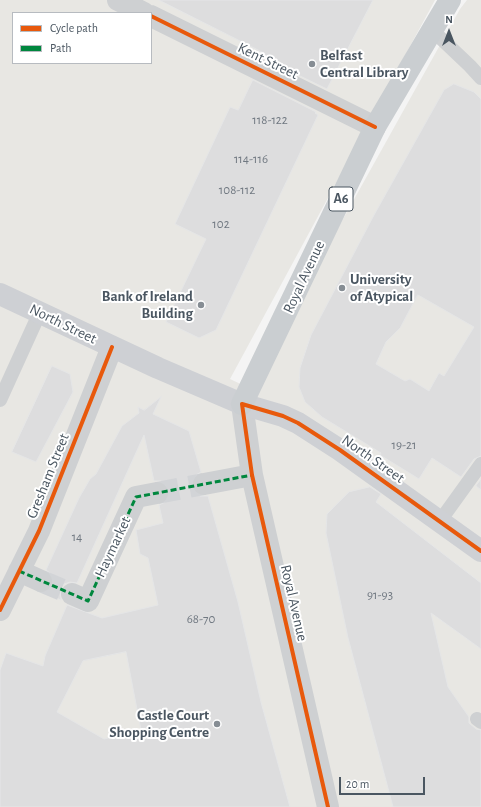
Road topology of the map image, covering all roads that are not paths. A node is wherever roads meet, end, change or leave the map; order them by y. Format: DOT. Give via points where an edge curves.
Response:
graph roads {
  1 [pos="118,0"];
  2 [pos="450,0"];
  3 [pos="142,12"];
  4 [pos="152,16"];
  5 [pos="432,29"];
  6 [pos="481,78"];
  7 [pos="375,127"];
  8 [pos="0,294"];
  9 [pos="40,312"];
  10 [pos="112,347"];
  11 [pos="0,400"];
  12 [pos="242,404"];
  13 [pos="481,464"];
  14 [pos="252,474"];
  15 [pos="204,484"];
  16 [pos="157,493"];
  17 [pos="440,521"];
  18 [pos="481,551"];
  19 [pos="19,571"];
  20 [pos="42,581"];
  21 [pos="72,594"];
  22 [pos="0,610"];
  23 [pos="328,807"];
  1 -- 3 [label="street"];
  2 -- 5 [label="main road, Royal Avenue / A6"];
  4 -- 7 [label="street, Kent Street"];
  5 -- 6 [label="lane"];
  5 -- 7 [label="main road, Royal Avenue / A6"];
  7 -- 12 [label="main road, Royal Avenue / A6"];
  8 -- 9 [label="street, North Street"];
  9 -- 10 [label="street, North Street"];
  9 -- 11 [label="lane"];
  10 -- 12 [label="street, North Street"];
  10 -- 19 [label="street, Gresham Street" via="39,531"];
  12 -- 14 [label="street, Royal Avenue"];
  12 -- 17 [label="street, North Street" via="298,423"];
  13 -- 17 [label="lane"];
  14 -- 15 [label="street"];
  14 -- 23 [label="street, Royal Avenue"];
  16 -- 21 [label="street, Haymarket" via="136,497 88,601"];
  17 -- 18 [label="street, North Street"];
  19 -- 20 [label="street"];
  19 -- 22 [label="street, Gresham Street"];
}
